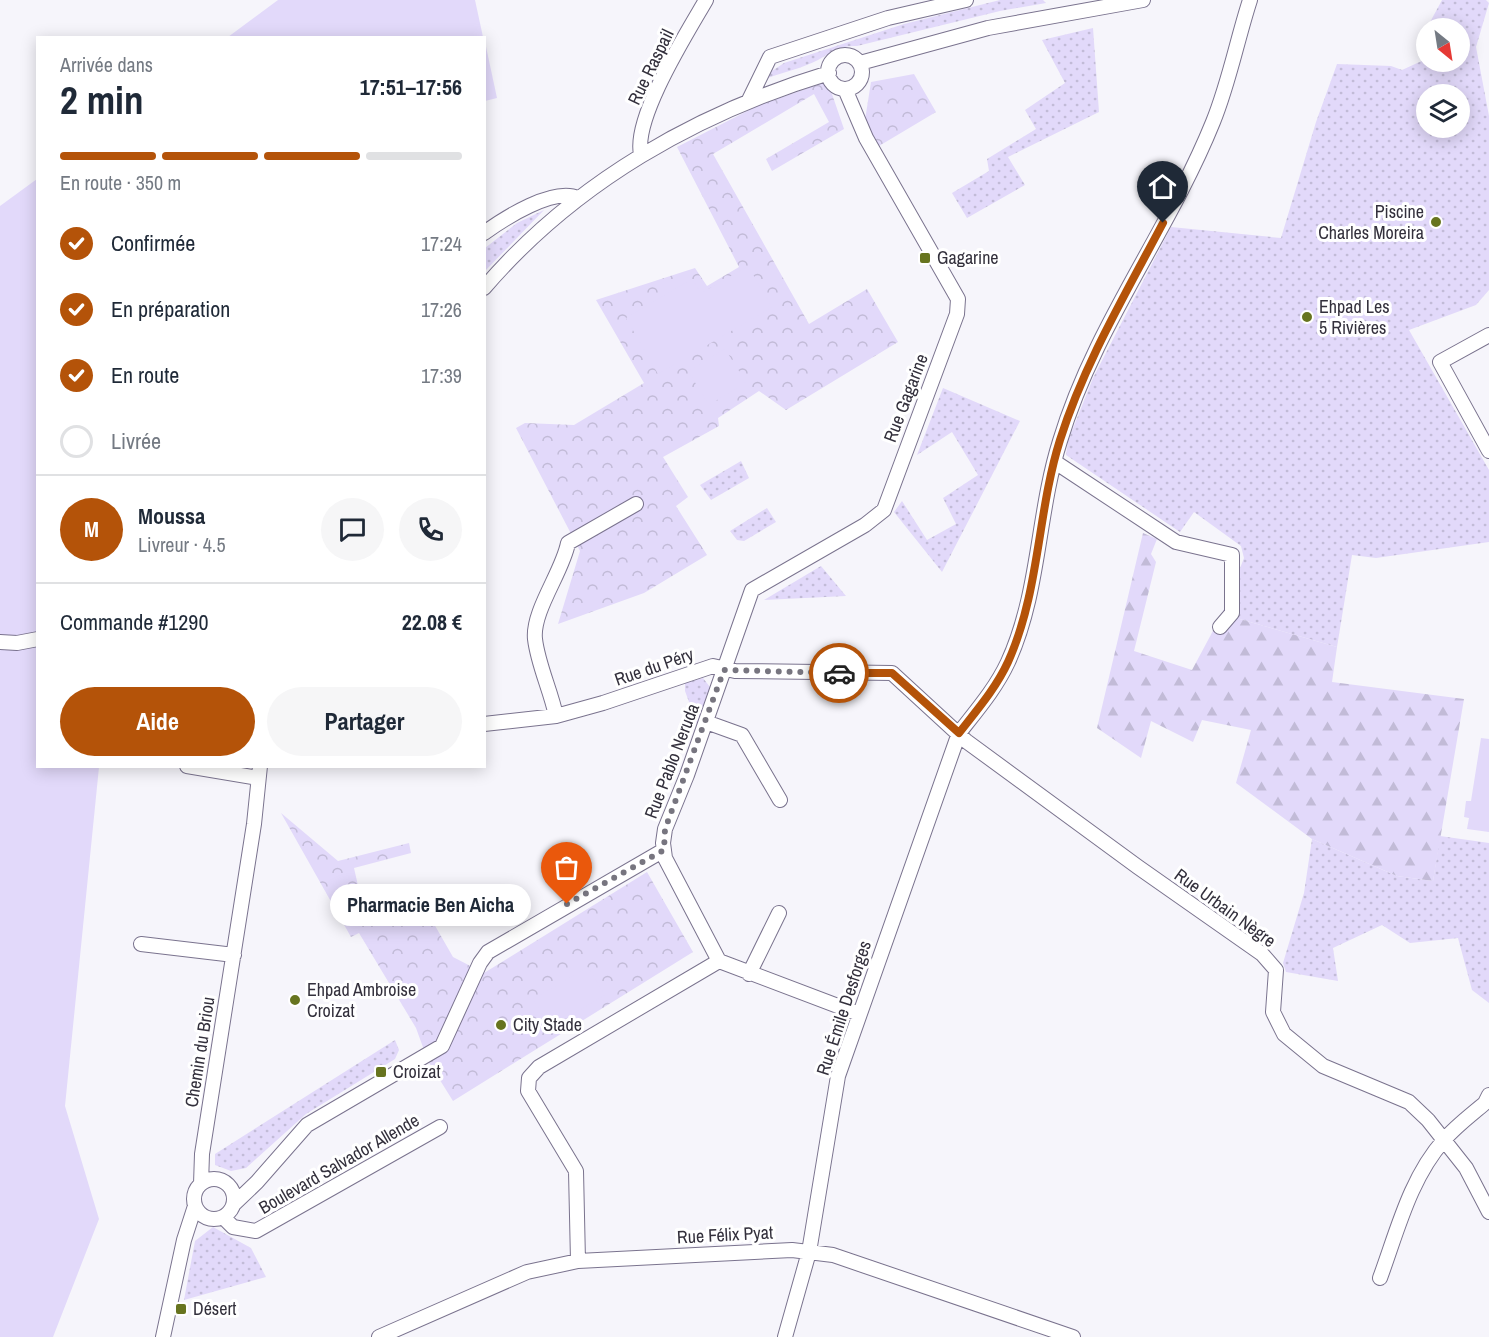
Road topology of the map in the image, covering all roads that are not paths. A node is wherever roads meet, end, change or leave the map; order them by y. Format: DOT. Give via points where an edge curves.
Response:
graph roads {
  1 [pos="706,0"];
  2 [pos="966,0"];
  3 [pos="1067,0"];
  4 [pos="1143,0"];
  5 [pos="1250,0"];
  6 [pos="1077,10"];
  7 [pos="860,63"];
  8 [pos="829,73"];
  9 [pos="845,89"];
  10 [pos="749,100"];
  11 [pos="641,154"];
  12 [pos="578,198"];
  13 [pos="486,232"];
  14 [pos="486,286"];
  15 [pos="1489,335"];
  16 [pos="1489,451"];
  17 [pos="1055,462"];
  18 [pos="636,504"];
  19 [pos="1220,627"];
  20 [pos="36,639"];
  21 [pos="0,642"];
  22 [pos="724,670"];
  23 [pos="556,716"];
  24 [pos="706,722"];
  25 [pos="486,724"];
  26 [pos="959,733"];
  27 [pos="211,768"];
  28 [pos="259,772"];
  29 [pos="780,800"];
  30 [pos="664,850"];
  31 [pos="779,914"];
  32 [pos="141,944"];
  33 [pos="234,955"];
  34 [pos="719,961"];
  35 [pos="749,974"];
  36 [pos="859,1014"];
  37 [pos="1489,1095"];
  38 [pos="440,1127"];
  39 [pos="1444,1139"];
  40 [pos="207,1181"];
  41 [pos="257,1182"];
  42 [pos="228,1185"];
  43 [pos="234,1204"];
  44 [pos="199,1212"];
  45 [pos="1489,1212"];
  46 [pos="224,1217"];
  47 [pos="809,1252"];
  48 [pos="578,1261"];
  49 [pos="1380,1278"];
  50 [pos="163,1337"];
  51 [pos="379,1337"];
  52 [pos="785,1337"];
  53 [pos="1074,1337"];
  1 -- 11 [label="street, Rue Raspail" via="647,112 639,145"];
  2 -- 10 [label="street" via="888,18 771,57"];
  3 -- 6 [label="street"];
  4 -- 6 [label="street"];
  5 -- 17 [label="street, Rue Émile Desforges" via="1214,121 1098,346"];
  6 -- 7 [label="street" via="988,28"];
  7 -- 8 [label="street" via="852,57 838,57"];
  7 -- 9 [label="street" via="861,79"];
  8 -- 9 [label="street" via="832,82"];
  8 -- 10 [label="street"];
  9 -- 22 [label="street, Rue Gagarine" via="866,138 958,299 957,314 884,510 752,590"];
  10 -- 11 [label="street"];
  11 -- 12 [label="street"];
  12 -- 13 [label="street" via="558,195 506,217"];
  12 -- 14 [label="street" via="511,257"];
  15 -- 16 [label="street" via="1440,362"];
  17 -- 19 [label="street" via="1176,542 1232,555 1232,613"];
  17 -- 26 [label="street, Rue Émile Desforges" via="1029,600 1018,635 990,694"];
  18 -- 23 [label="street" via="568,543 544,601 535,638"];
  20 -- 21 [label="street"];
  22 -- 23 [label="street, Rue du Péry" via="713,666"];
  22 -- 24 [label="street, Rue Pablo Neruda"];
  22 -- 26 [label="street, Rue du Péry" via="892,673"];
  23 -- 25 [label="street, Rue du Péry"];
  24 -- 29 [label="street" via="742,735"];
  24 -- 30 [label="street, Rue Pablo Neruda" via="665,829"];
  26 -- 36 [label="street, Rue Émile Desforges"];
  26 -- 39 [label="street, Rue Urbain Nègre" via="1137,867 1262,954 1276,970 1273,1012 1284,1034 1323,1066 1409,1102"];
  27 -- 28 [label="street, Chemin du Briou"];
  28 -- 33 [label="street, Chemin du Briou"];
  30 -- 34 [label="street"];
  30 -- 41 [label="street" via="488,952 442,1046 307,1125"];
  31 -- 35 [label="street"];
  32 -- 33 [label="street"];
  33 -- 40 [label="street, Chemin du Briou" via="202,1155"];
  34 -- 35 [label="street"];
  34 -- 48 [label="street" via="539,1067 529,1078 528,1091 576,1171"];
  35 -- 36 [label="street"];
  36 -- 47 [label="street, Rue Émile Desforges" via="838,1076"];
  37 -- 39 [label="street"];
  38 -- 46 [label="street, Boulevard Salvador Allende" via="256,1231 233,1227"];
  39 -- 45 [label="street, Rue Urbain Nègre" via="1466,1168"];
  39 -- 49 [label="street" via="1412,1191"];
  40 -- 42 [label="street"];
  40 -- 44 [label="street" via="194,1194"];
  41 -- 42 [label="street, Boulevard Salvador Allende"];
  41 -- 43 [label="street, Boulevard Salvador Allende"];
  42 -- 43 [label="street"];
  43 -- 46 [label="street"];
  44 -- 46 [label="street" via="210,1219"];
  44 -- 50 [label="street" via="184,1240"];
  47 -- 48 [label="street, Rue Félix Pyat"];
  47 -- 52 [label="street, Rue Émile Desforges"];
  47 -- 53 [label="street, Rue Félix Pyat" via="833,1255"];
  48 -- 51 [label="street, Rue Félix Pyat" via="527,1272"];
}
